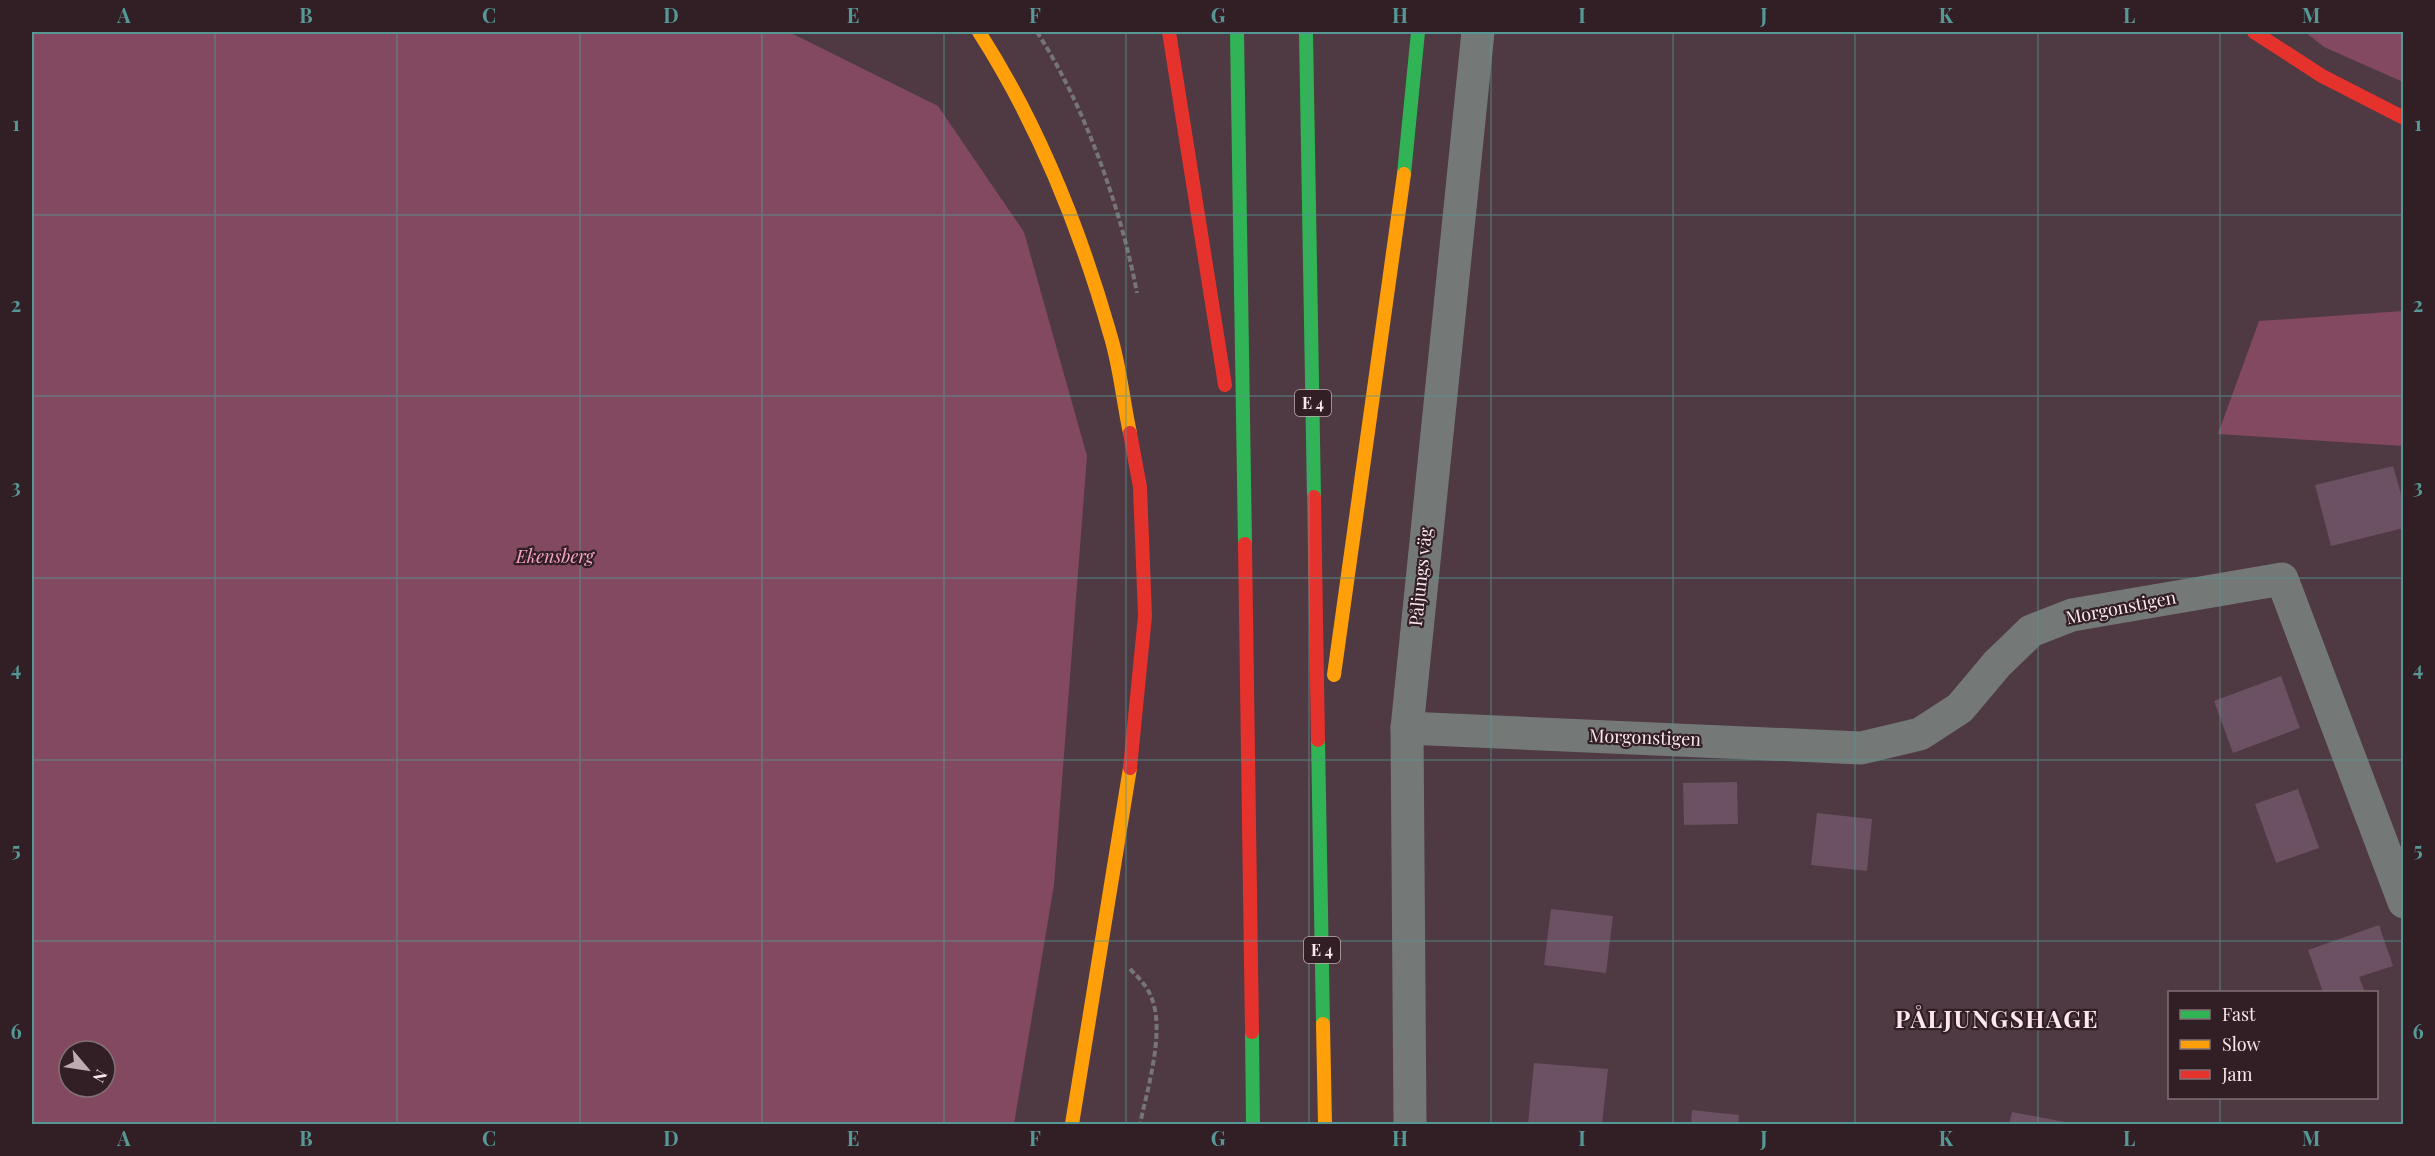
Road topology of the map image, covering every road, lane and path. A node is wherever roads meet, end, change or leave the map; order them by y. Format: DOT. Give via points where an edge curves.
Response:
graph roads {
  1 [pos="979,32"];
  2 [pos="1169,32"];
  3 [pos="1237,32"];
  4 [pos="1306,32"];
  5 [pos="1418,32"];
  6 [pos="1478,32"];
  7 [pos="2254,32"];
  8 [pos="2403,118"];
  9 [pos="1244,508"];
  10 [pos="1407,728"];
  11 [pos="1320,775"];
  12 [pos="2403,902"];
  13 [pos="1126,964"];
  14 [pos="1072,1125"];
  15 [pos="1140,1125"];
  16 [pos="1253,1125"];
  17 [pos="1325,1125"];
  18 [pos="1410,1125"];
  1 -- 14 [label="main road" via="1006,74 1067,204 1111,336 1140,487 1144,616 1131,761"];
  2 -- 9 [label="main road"];
  3 -- 9 [label="main road"];
  4 -- 11 [label="main road, E 4"];
  5 -- 11 [label="main road" via="1400,213"];
  6 -- 10 [label="street, Påljungs väg"];
  7 -- 8 [label="main road" via="2322,76"];
  9 -- 16 [label="main road"];
  10 -- 12 [label="street, Morgonstigen" via="1861,748 1920,734 1960,708 2031,631 2072,615 2282,579"];
  10 -- 18 [label="street, Påljungs väg"];
  11 -- 17 [label="main road, E 4"];
  13 -- 15 [label="path" via="1149,993 1156,1022"];
}
